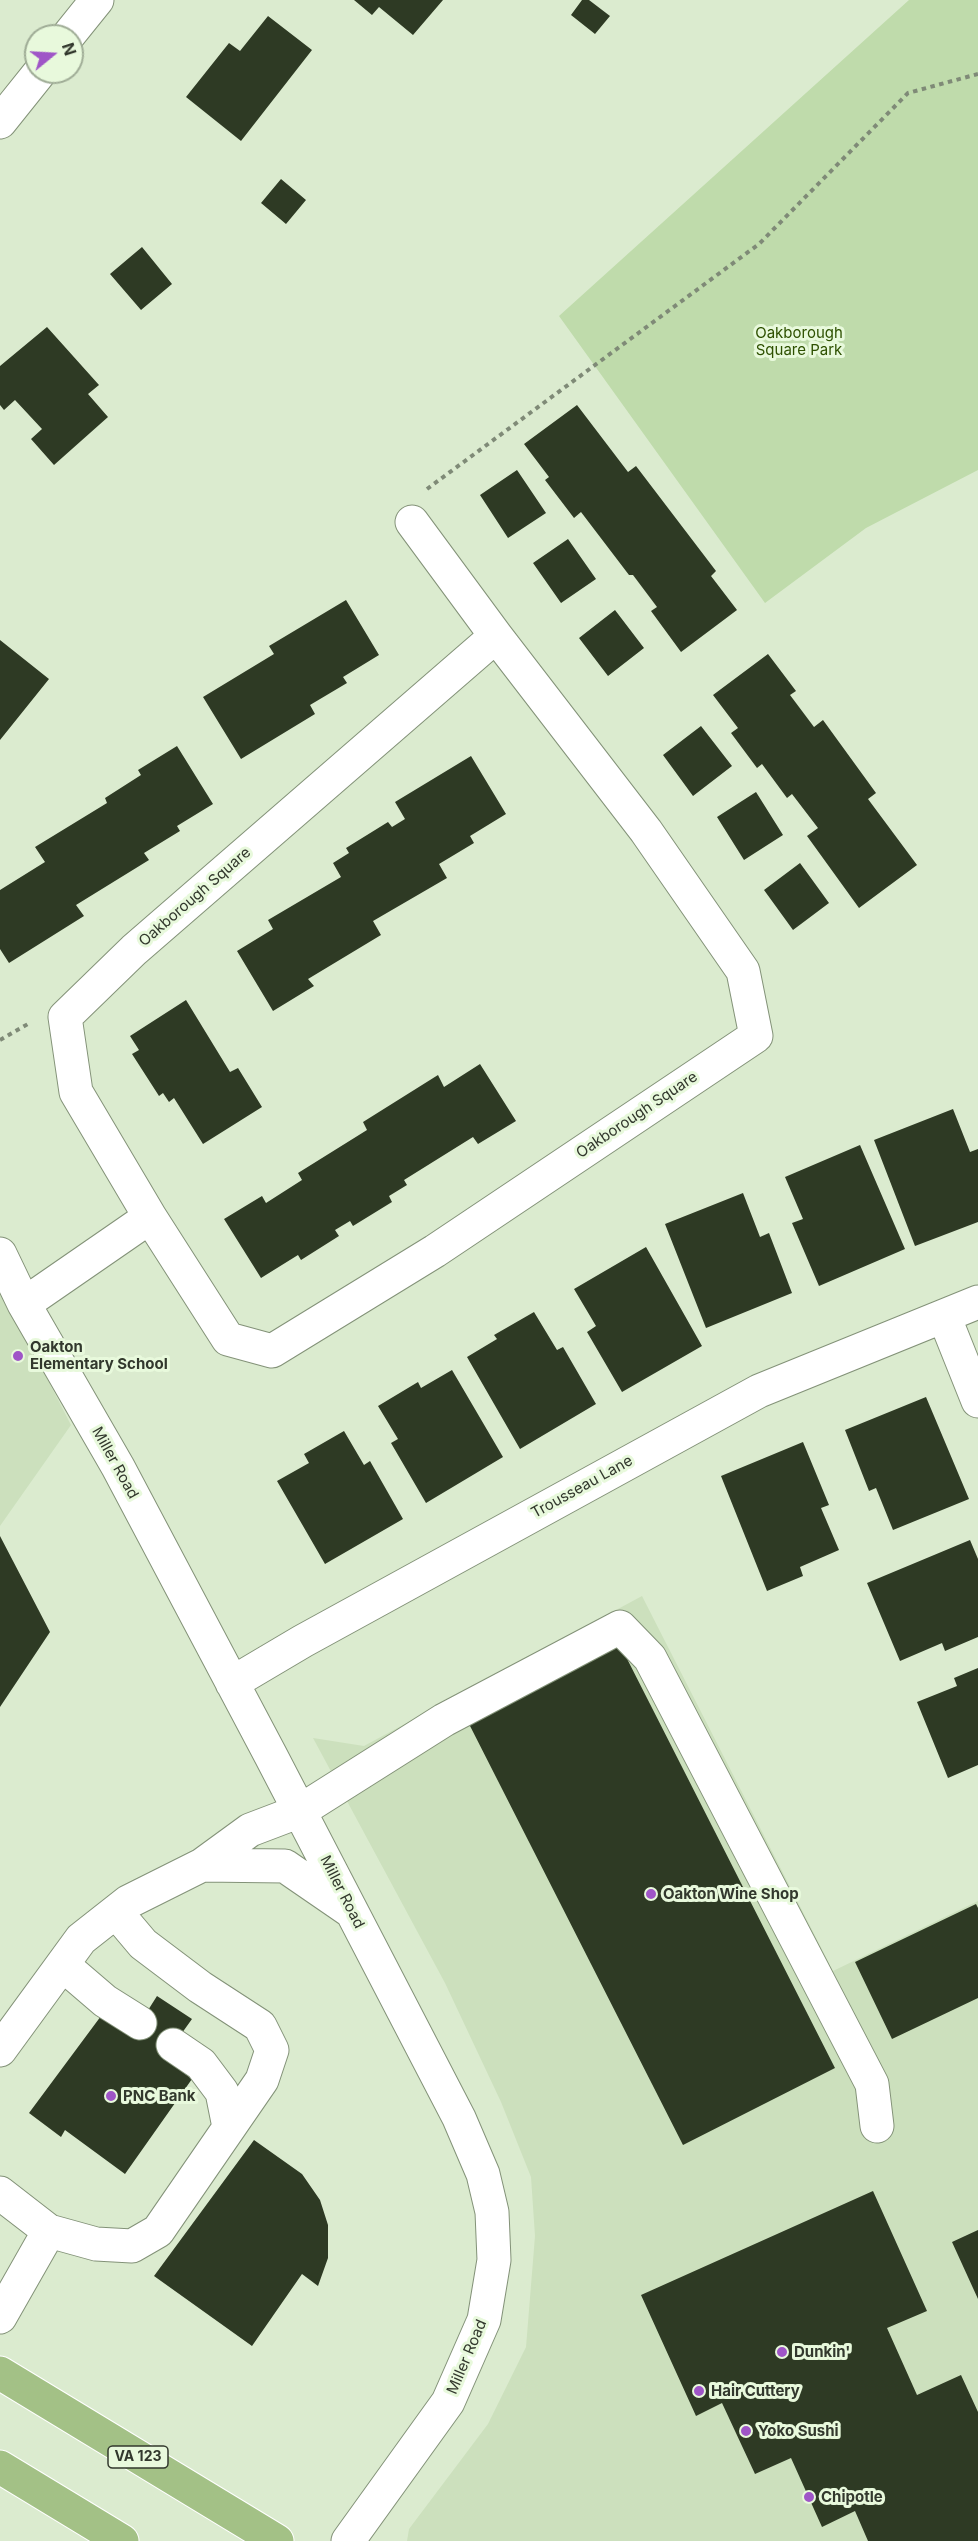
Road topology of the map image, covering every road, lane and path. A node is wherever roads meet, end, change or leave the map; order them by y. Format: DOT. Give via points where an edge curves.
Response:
graph roads {
  1 [pos="97,0"];
  2 [pos="78,24"];
  3 [pos="978,74"];
  4 [pos="30,84"];
  5 [pos="0,122"];
  6 [pos="412,522"];
  7 [pos="496,636"];
  8 [pos="38,1019"];
  9 [pos="0,1040"];
  10 [pos="150,1217"];
  11 [pos="0,1254"];
  12 [pos="978,1302"];
  13 [pos="24,1304"];
  14 [pos="944,1316"];
  15 [pos="978,1401"];
  16 [pos="232,1683"];
  17 [pos="300,1811"];
  18 [pos="202,1865"];
  19 [pos="352,1911"];
  20 [pos="116,1912"];
  21 [pos="63,1965"];
  22 [pos="140,2024"];
  23 [pos="173,2045"];
  24 [pos="0,2050"];
  25 [pos="877,2126"];
  26 [pos="229,2127"];
  27 [pos="0,2193"];
  28 [pos="49,2231"];
  29 [pos="0,2316"];
  30 [pos="0,2373"];
  31 [pos="0,2467"];
  32 [pos="122,2541"];
  33 [pos="277,2541"];
  34 [pos="348,2541"];
  1 -- 2 [label="street"];
  3 -- 6 [label="path" via="908,93 759,244 428,487"];
  4 -- 5 [label="street"];
  6 -- 7 [label="street, Oakborough Square"];
  7 -- 10 [label="street, Oakborough Square" via="134,950 65,1017 76,1092"];
  7 -- 10 [label="street, Oakborough Square" via="646,831 743,971 756,1036 435,1251 272,1351 228,1339"];
  8 -- 9 [label="path"];
  10 -- 13 [label="street"];
  11 -- 13 [label="street, Miller Road"];
  12 -- 14 [label="street, Trousseau Lane"];
  13 -- 16 [label="street, Miller Road" via="118,1467"];
  14 -- 15 [label="street"];
  14 -- 16 [label="street, Trousseau Lane" via="759,1390"];
  16 -- 17 [label="street, Miller Road"];
  17 -- 18 [label="street" via="250,1830"];
  17 -- 19 [label="street, Miller Road"];
  17 -- 25 [label="street" via="444,1720 620,1627 650,1658 872,2084"];
  18 -- 19 [label="street" via="285,1866"];
  18 -- 20 [label="street" via="128,1902"];
  19 -- 34 [label="street, Miller Road" via="459,2118 483,2174 492,2212 494,2260 484,2320 448,2402"];
  20 -- 21 [label="street" via="81,1939"];
  20 -- 26 [label="street" via="143,1944 260,2026 272,2050 262,2080"];
  21 -- 22 [label="street" via="105,2001"];
  21 -- 24 [label="street"];
  23 -- 26 [label="street" via="201,2064 222,2092"];
  26 -- 28 [label="street" via="158,2230 132,2246 96,2244"];
  27 -- 28 [label="street"];
  28 -- 29 [label="street"];
  30 -- 33 [label="main road, VA 123"];
  31 -- 32 [label="main road"];
}
